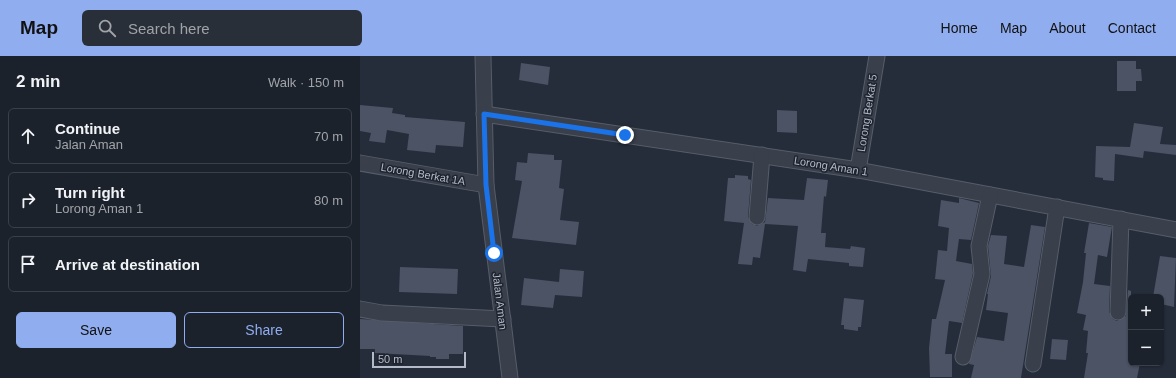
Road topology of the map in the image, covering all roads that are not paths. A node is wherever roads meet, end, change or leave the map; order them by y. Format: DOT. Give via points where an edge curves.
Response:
graph roads {
  1 [pos="482,56"];
  2 [pos="877,56"];
  3 [pos="484,114"];
  4 [pos="762,155"];
  5 [pos="360,163"];
  6 [pos="858,170"];
  7 [pos="486,185"];
  8 [pos="990,195"];
  9 [pos="1057,207"];
  10 [pos="757,217"];
  11 [pos="1121,220"];
  12 [pos="1176,230"];
  13 [pos="360,309"];
  14 [pos="1118,312"];
  15 [pos="503,320"];
  16 [pos="963,357"];
  17 [pos="1033,364"];
  18 [pos="510,378"];
  1 -- 3 [label="street, Jalan Aman"];
  2 -- 6 [label="street, Lorong Berkat 5"];
  3 -- 4 [label="street, Lorong Aman 1"];
  3 -- 7 [label="street, Jalan Aman"];
  4 -- 6 [label="street, Lorong Aman 1"];
  4 -- 10 [label="street"];
  5 -- 7 [label="street, Lorong Berkat 1A"];
  6 -- 8 [label="street, Lorong Aman 1"];
  7 -- 15 [label="street, Jalan Aman"];
  8 -- 9 [label="street, Lorong Aman 1"];
  8 -- 16 [label="street" via="979,246 982,274"];
  9 -- 11 [label="street, Lorong Aman 1"];
  9 -- 17 [label="street"];
  11 -- 12 [label="street, Lorong Aman 1"];
  11 -- 14 [label="street"];
  13 -- 15 [label="street" via="382,313"];
  15 -- 18 [label="street, Jalan Aman"];
}
